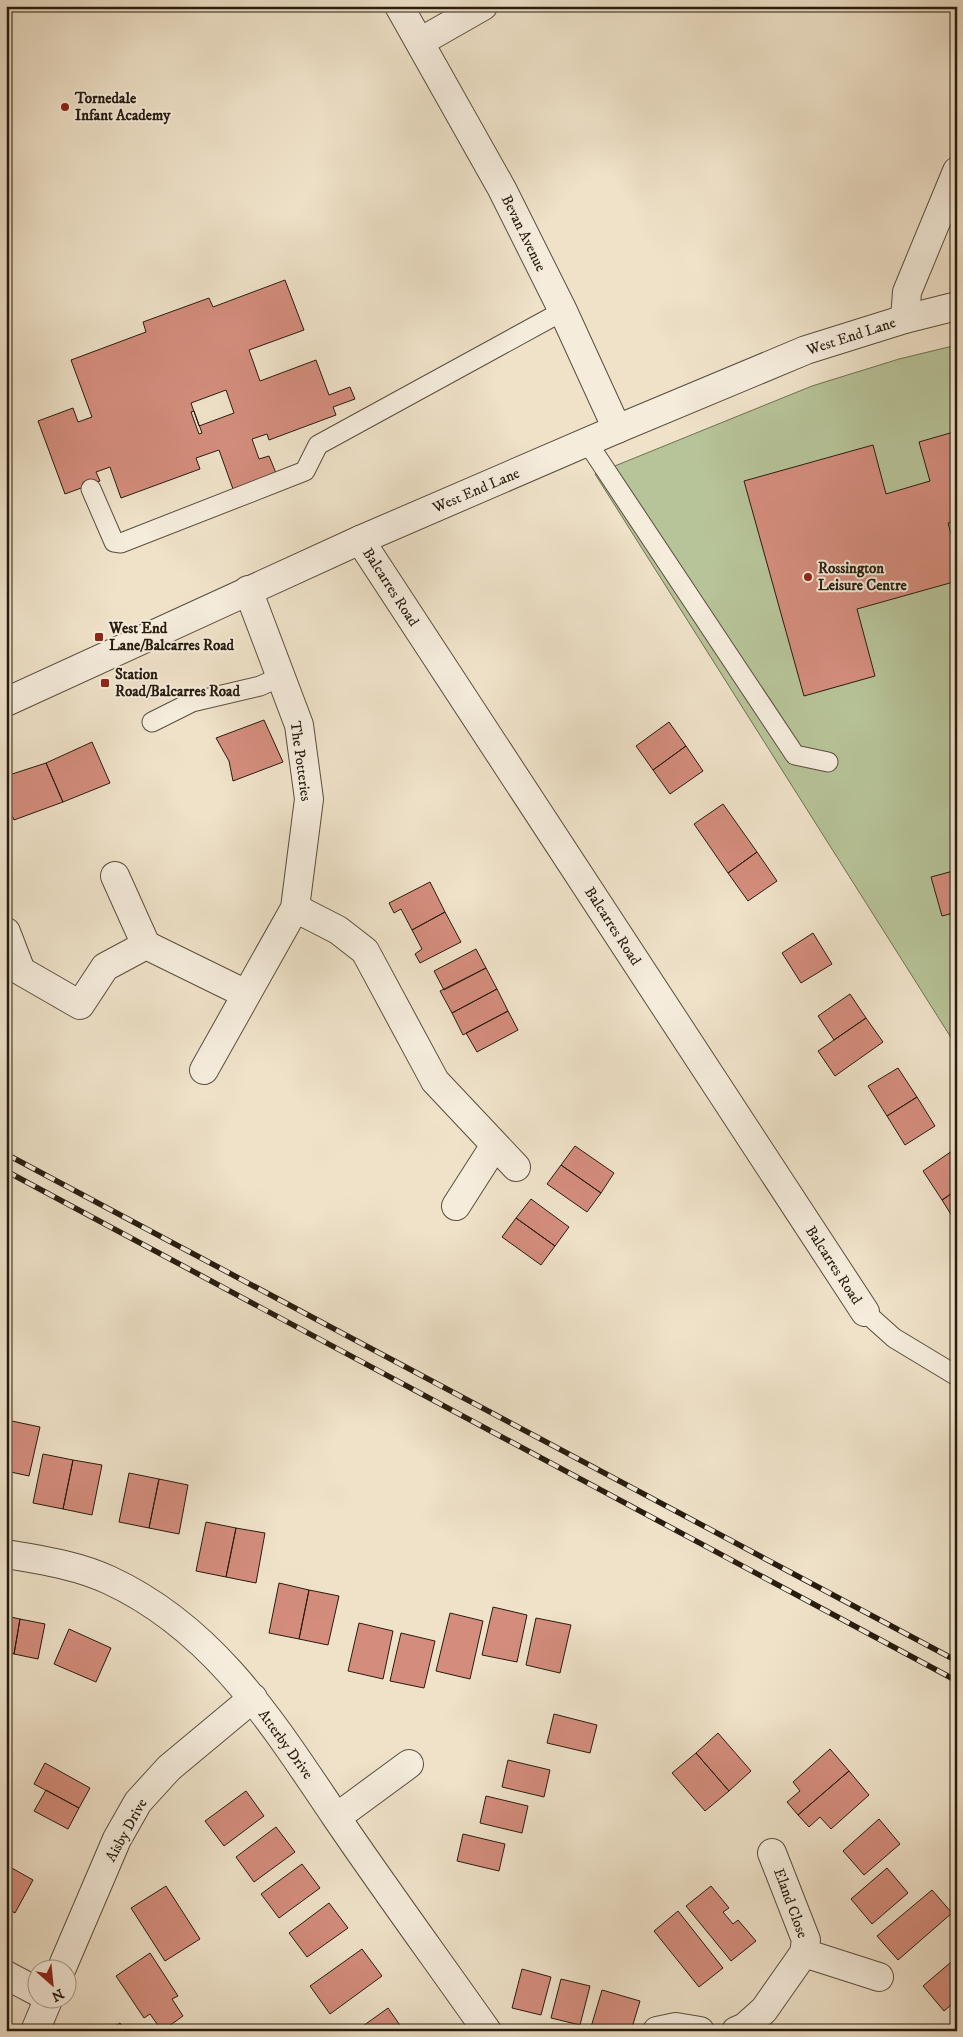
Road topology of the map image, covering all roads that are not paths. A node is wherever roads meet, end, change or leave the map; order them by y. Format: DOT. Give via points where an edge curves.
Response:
graph roads {
  1 [pos="399,6"];
  2 [pos="483,6"];
  3 [pos="420,42"];
  4 [pos="957,171"];
  5 [pos="957,306"];
  6 [pos="562,311"];
  7 [pos="905,319"];
  8 [pos="617,429"];
  9 [pos="587,442"];
  10 [pos="91,489"];
  11 [pos="360,540"];
  12 [pos="248,590"];
  13 [pos="280,677"];
  14 [pos="6,702"];
  15 [pos="152,722"];
  16 [pos="828,762"];
  17 [pos="115,876"];
  18 [pos="295,908"];
  19 [pos="6,932"];
  20 [pos="146,945"];
  21 [pos="246,994"];
  22 [pos="204,1070"];
  23 [pos="495,1145"];
  24 [pos="516,1167"];
  25 [pos="456,1206"];
  26 [pos="865,1312"];
  27 [pos="957,1376"];
  28 [pos="6,1554"];
  29 [pos="253,1698"];
  30 [pos="410,1764"];
  31 [pos="336,1817"];
  32 [pos="772,1853"];
  33 [pos="804,1953"];
  34 [pos="65,1960"];
  35 [pos="6,1975"];
  36 [pos="879,1977"];
  37 [pos="28,1987"];
  38 [pos="44,2010"];
  39 [pos="35,2031"];
  40 [pos="487,2031"];
  41 [pos="657,2031"];
  42 [pos="700,2031"];
  43 [pos="736,2031"];
  1 -- 3 [label="street, Bevan Avenue"];
  2 -- 3 [label="street"];
  3 -- 6 [label="street, Bevan Avenue" via="502,189"];
  4 -- 7 [label="street" via="907,292"];
  5 -- 7 [label="street, West End Lane"];
  6 -- 8 [label="street, Bevan Avenue"];
  6 -- 10 [label="lane" via="318,445 305,471 121,543 114,542"];
  7 -- 8 [label="street, West End Lane" via="806,350"];
  8 -- 9 [label="street, West End Lane"];
  9 -- 11 [label="street, West End Lane"];
  9 -- 16 [label="lane" via="795,754"];
  11 -- 12 [label="street, West End Lane"];
  11 -- 26 [label="street, Balcarres Road"];
  12 -- 13 [label="street, The Potteries"];
  12 -- 14 [label="street, West End Lane"];
  13 -- 15 [label="lane" via="260,686 192,702"];
  13 -- 18 [label="street, The Potteries" via="299,725 309,799"];
  17 -- 20 [label="street"];
  18 -- 21 [label="street, The Potteries"];
  18 -- 23 [label="street" via="338,930 365,951 435,1081"];
  19 -- 20 [label="street" via="22,971 80,1005 105,967"];
  20 -- 21 [label="street"];
  21 -- 22 [label="street, The Potteries"];
  23 -- 24 [label="street"];
  23 -- 25 [label="street"];
  26 -- 27 [label="lane" via="894,1338"];
  28 -- 29 [label="street, Atterby Drive" via="57,1563 109,1580 166,1614 204,1643"];
  29 -- 31 [label="street, Atterby Drive" via="289,1745"];
  29 -- 34 [label="street, Aisby Drive" via="169,1768 138,1802 117,1839"];
  30 -- 31 [label="street"];
  31 -- 40 [label="street, Atterby Drive"];
  32 -- 33 [label="street, Eland Close" via="806,1940"];
  33 -- 36 [label="street, Eland Close"];
  33 -- 43 [label="street, Eland Close" via="764,2010"];
  35 -- 37 [label="street"];
  38 -- 39 [label="street"];
  41 -- 42 [label="street" via="676,2027"];
}
